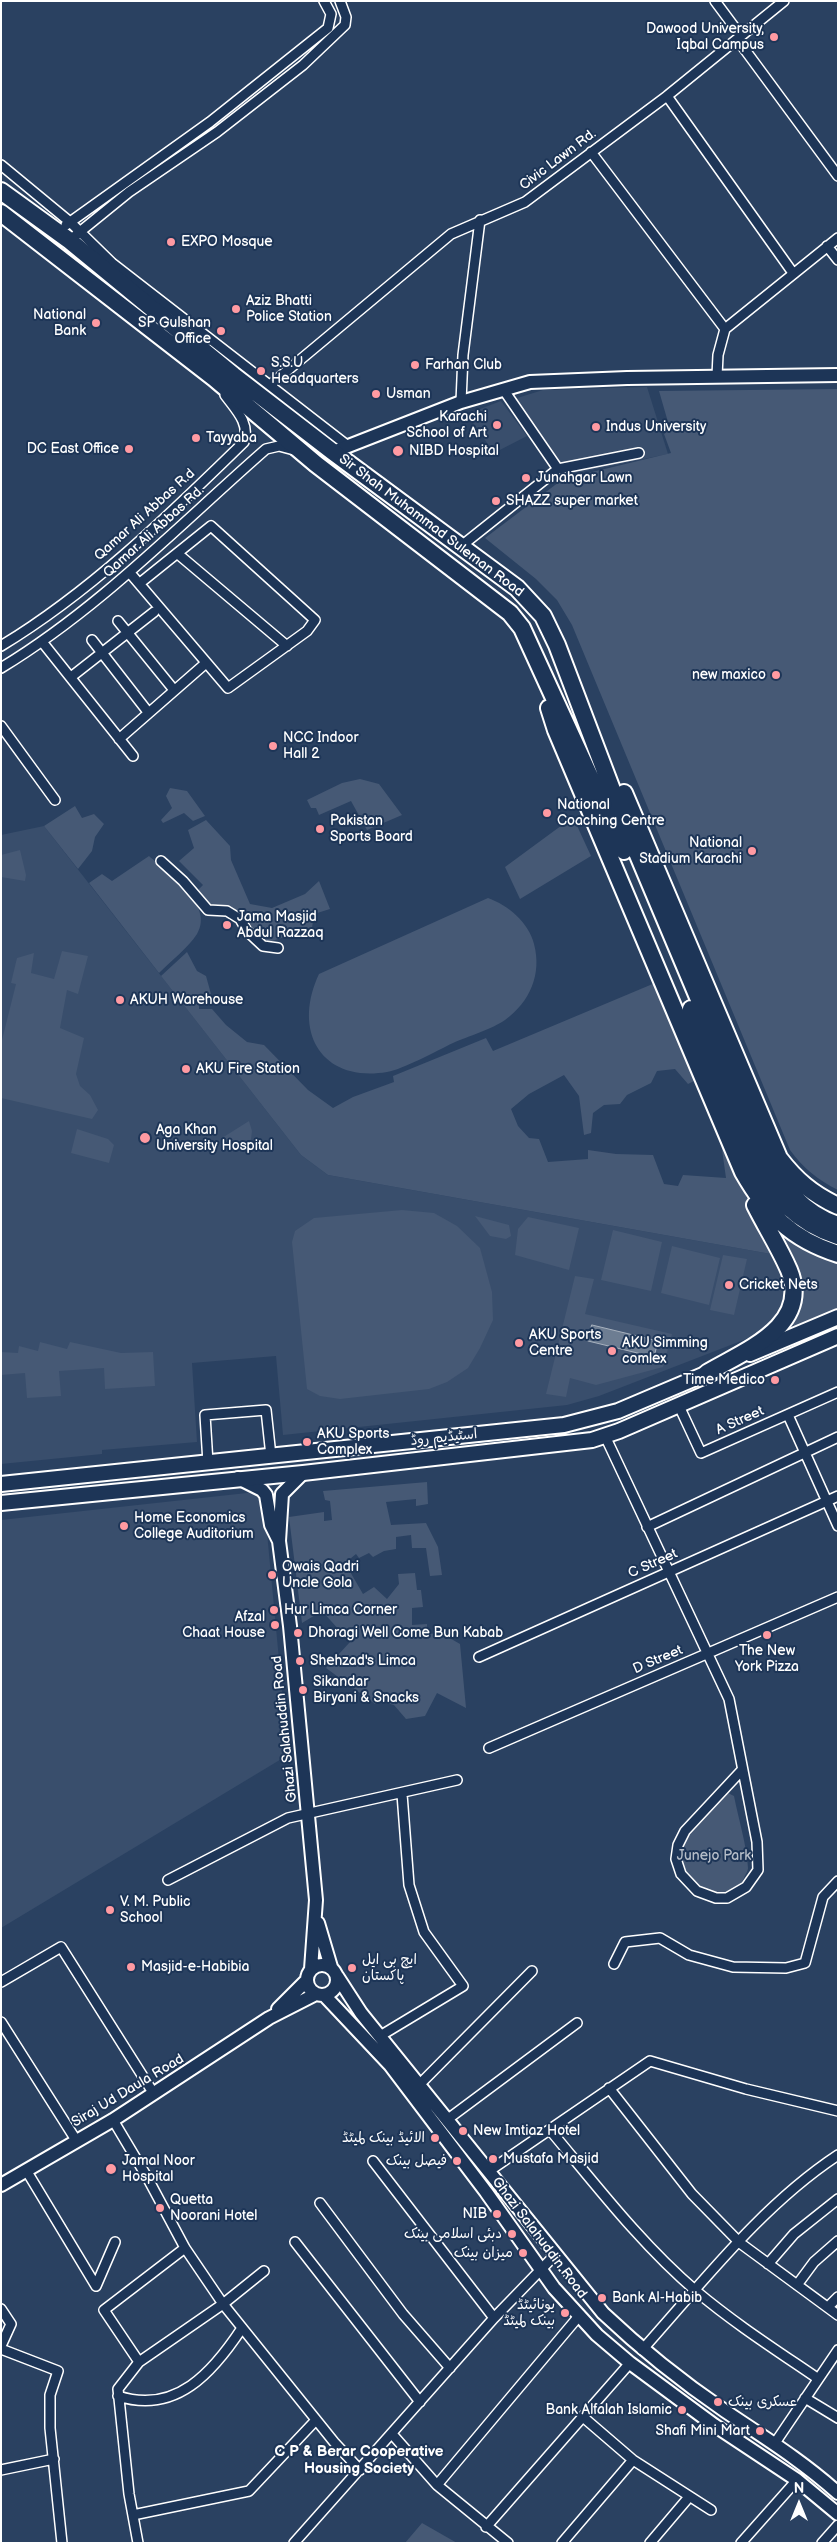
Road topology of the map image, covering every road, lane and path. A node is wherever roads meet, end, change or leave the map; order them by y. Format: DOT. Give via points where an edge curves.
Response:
graph roads {
  1 [pos="324,1"];
  2 [pos="340,1"];
  3 [pos="715,1"];
  4 [pos="784,1"];
  5 [pos="739,38"];
  6 [pos="667,96"];
  7 [pos="591,152"];
  8 [pos="1,165"];
  9 [pos="838,176"];
  10 [pos="1,185"];
  11 [pos="1,191"];
  12 [pos="25,209"];
  13 [pos="4,215"];
  14 [pos="480,220"];
  15 [pos="70,232"];
  16 [pos="838,238"];
  17 [pos="828,246"];
  18 [pos="838,260"];
  19 [pos="793,273"];
  20 [pos="725,329"];
  21 [pos="838,375"];
  22 [pos="717,376"];
  23 [pos="214,378"];
  24 [pos="270,385"];
  25 [pos="503,389"];
  26 [pos="461,402"];
  27 [pos="340,449"];
  28 [pos="302,452"];
  29 [pos="639,453"];
  30 [pos="558,469"];
  31 [pos="148,533"];
  32 [pos="161,545"];
  33 [pos="460,547"];
  34 [pos="178,554"];
  35 [pos="130,573"];
  36 [pos="140,584"];
  37 [pos="154,612"];
  38 [pos="118,621"];
  39 [pos="127,634"];
  40 [pos="92,640"];
  41 [pos="43,643"];
  42 [pos="558,645"];
  43 [pos="1,646"];
  44 [pos="286,646"];
  45 [pos="102,652"];
  46 [pos="533,654"];
  47 [pos="206,663"];
  48 [pos="1,668"];
  49 [pos="71,677"];
  50 [pos="174,690"];
  51 [pos="148,712"];
  52 [pos="1,726"];
  53 [pos="119,739"];
  54 [pos="134,756"];
  55 [pos="55,800"];
  56 [pos="161,861"];
  57 [pos="278,948"];
  58 [pos="700,1016"];
  59 [pos="746,1177"];
  60 [pos="838,1206"];
  61 [pos="838,1224"];
  62 [pos="838,1236"];
  63 [pos="838,1254"];
  64 [pos="838,1316"];
  65 [pos="838,1336"];
  66 [pos="707,1373"];
  67 [pos="838,1392"];
  68 [pos="679,1406"];
  69 [pos="788,1415"];
  70 [pos="605,1436"];
  71 [pos="838,1438"];
  72 [pos="805,1454"];
  73 [pos="271,1456"];
  74 [pos="208,1463"];
  75 [pos="303,1473"];
  76 [pos="238,1478"];
  77 [pos="1,1484"];
  78 [pos="838,1496"];
  79 [pos="826,1501"];
  80 [pos="1,1503"];
  81 [pos="838,1526"];
  82 [pos="647,1527"];
  83 [pos="279,1541"];
  84 [pos="668,1573"];
  85 [pos="838,1597"];
  86 [pos="706,1654"];
  87 [pos="479,1657"];
  88 [pos="489,1748"];
  89 [pos="742,1770"];
  90 [pos="457,1780"];
  91 [pos="402,1794"];
  92 [pos="309,1814"];
  93 [pos="168,1880"];
  94 [pos="838,1881"];
  95 [pos="316,1916"];
  96 [pos="614,1964"];
  97 [pos="532,1970"];
  98 [pos="334,1972"];
  99 [pos="309,1975"];
  100 [pos="1,1982"];
  101 [pos="320,1995"];
  102 [pos="269,2018"];
  103 [pos="1,2022"];
  104 [pos="577,2023"];
  105 [pos="380,2036"];
  106 [pos="419,2085"];
  107 [pos="609,2088"];
  108 [pos="154,2094"];
  109 [pos="838,2111"];
  110 [pos="448,2119"];
  111 [pos="113,2120"];
  112 [pos="550,2130"];
  113 [pos="76,2140"];
  114 [pos="838,2154"];
  115 [pos="373,2161"];
  116 [pos="26,2170"];
  117 [pos="490,2171"];
  118 [pos="1,2185"];
  119 [pos="838,2199"];
  120 [pos="320,2203"];
  121 [pos="838,2241"];
  122 [pos="116,2242"];
  123 [pos="295,2242"];
  124 [pos="740,2243"];
  125 [pos="185,2248"];
  126 [pos="555,2255"];
  127 [pos="768,2264"];
  128 [pos="541,2269"];
  129 [pos="264,2271"];
  130 [pos="797,2285"];
  131 [pos="695,2291"];
  132 [pos="838,2296"];
  133 [pos="224,2304"];
  134 [pos="828,2307"];
  135 [pos="1,2309"];
  136 [pos="838,2315"];
  137 [pos="579,2316"];
  138 [pos="494,2318"];
  139 [pos="242,2328"];
  140 [pos="1,2348"];
  141 [pos="642,2350"];
  142 [pos="838,2350"];
  143 [pos="139,2362"];
  144 [pos="630,2363"];
  145 [pos="450,2368"];
  146 [pos="817,2378"];
  147 [pos="118,2396"];
  148 [pos="804,2398"];
  149 [pos="420,2402"];
  150 [pos="583,2417"];
  151 [pos="838,2418"];
  152 [pos="316,2420"];
  153 [pos="392,2434"];
  154 [pos="775,2442"];
  155 [pos="54,2459"];
  156 [pos="633,2460"];
  157 [pos="1,2470"];
  158 [pos="360,2470"];
  159 [pos="797,2480"];
  160 [pos="437,2485"];
  161 [pos="838,2493"];
  162 [pos="689,2497"];
  163 [pos="711,2510"];
  164 [pos="838,2514"];
  165 [pos="133,2515"];
  166 [pos="838,2525"];
  167 [pos="486,2527"];
  168 [pos="62,2543"];
  169 [pos="138,2543"];
  170 [pos="294,2543"];
  171 [pos="508,2543"];
  172 [pos="562,2543"];
  173 [pos="650,2543"];
  174 [pos="741,2543"];
  175 [pos="822,2543"];
  1 -- 15 [label="street" via="331,14 328,28"];
  2 -- 15 [label="street" via="345,24 303,65 217,132"];
  3 -- 5 [label="street"];
  4 -- 5 [label="street, Civic Lawn Rd."];
  5 -- 6 [label="street, Civic Lawn Rd."];
  5 -- 9 [label="street"];
  6 -- 7 [label="street, Civic Lawn Rd."];
  6 -- 19 [label="street"];
  7 -- 14 [label="street, Civic Lawn Rd." via="525,202"];
  7 -- 20 [label="street"];
  8 -- 15 [label="street"];
  10 -- 12 [label="highway"];
  11 -- 12 [label="highway, Sir Shah Muhammad Suleman Road"];
  12 -- 15 [label="highway, Sir Shah Muhammad Suleman Road"];
  13 -- 23 [label="highway, Sir Shah Muhammad Suleman Road"];
  14 -- 24 [label="street, Civic Lawn Rd." via="451,234"];
  14 -- 26 [label="street" via="463,355"];
  15 -- 24 [label="street"];
  15 -- 27 [label="highway, Sir Shah Muhammad Suleman Road" via="233,375"];
  16 -- 17 [label="street"];
  17 -- 18 [label="street"];
  17 -- 19 [label="street"];
  19 -- 20 [label="street"];
  20 -- 22 [label="street" via="718,355"];
  21 -- 22 [label="main road"];
  22 -- 25 [label="main road" via="530,382"];
  23 -- 28 [label="highway, Sir Shah Muhammad Suleman Road"];
  23 -- 31 [label="street, Qamar Ali Abbas R.d" via="243,419 247,432 244,442"];
  24 -- 27 [label="street"];
  25 -- 26 [label="main road"];
  25 -- 30 [label="street"];
  26 -- 27 [label="main road"];
  27 -- 33 [label="highway, Sir Shah Muhammad Suleman Road"];
  28 -- 32 [label="street, Qamar Ali Abbas Rd." via="279,446 266,450"];
  28 -- 46 [label="highway, Sir Shah Muhammad Suleman Road" via="510,613 522,628"];
  29 -- 30 [label="street"];
  30 -- 33 [label="street"];
  31 -- 32 [label="street"];
  31 -- 43 [label="street, Qamar Ali Abbas R.d" via="34,627"];
  32 -- 35 [label="street, Qamar Ali Abbas Rd."];
  33 -- 42 [label="highway, Sir Shah Muhammad Suleman Road" via="530,601 543,616"];
  34 -- 36 [label="street"];
  34 -- 44 [label="street"];
  34 -- 44 [label="street" via="211,526 315,620 307,631"];
  35 -- 36 [label="street"];
  35 -- 41 [label="street, Qamar Ali Abbas Rd."];
  36 -- 47 [label="street"];
  37 -- 39 [label="street"];
  38 -- 39 [label="street"];
  39 -- 45 [label="street"];
  39 -- 50 [label="street"];
  40 -- 45 [label="street"];
  41 -- 48 [label="street, Qamar Ali Abbas Rd."];
  41 -- 49 [label="street"];
  42 -- 58 [label="highway, Sir Shah Muhammad Suleman Road"];
  42 -- 60 [label="highway" via="660,875 779,1158 801,1184"];
  44 -- 47 [label="street" via="228,688"];
  45 -- 49 [label="street"];
  45 -- 51 [label="street"];
  46 -- 58 [label="highway, Sir Shah Muhammad Suleman Road"];
  46 -- 59 [label="highway" via="556,730"];
  47 -- 50 [label="street"];
  49 -- 53 [label="street"];
  50 -- 51 [label="street"];
  51 -- 53 [label="street"];
  52 -- 55 [label="street"];
  53 -- 54 [label="street"];
  56 -- 57 [label="street" via="208,910 227,911 240,919 263,946"];
  58 -- 61 [label="highway" via="777,1178 794,1198 811,1211"];
  58 -- 62 [label="highway" via="753,1160 766,1182 803,1221"];
  59 -- 63 [label="highway" via="775,1219 798,1237"];
  59 -- 66 [label="highway" via="755,1206 790,1272 793,1288 791,1306 772,1335"];
  64 -- 66 [label="main road, اسٹیڈیم روڈ"];
  65 -- 68 [label="main road, اسٹیڈیم روڈ"];
  66 -- 73 [label="main road, اسٹیڈیم روڈ" via="618,1411 586,1421"];
  67 -- 69 [label="street, A Street"];
  68 -- 69 [label="street, A Street" via="700,1453"];
  68 -- 70 [label="main road, اسٹیڈیم روڈ"];
  69 -- 72 [label="street"];
  70 -- 75 [label="main road, اسٹیڈیم روڈ" via="566,1444"];
  70 -- 82 [label="street"];
  71 -- 72 [label="street"];
  72 -- 79 [label="street"];
  72 -- 82 [label="street"];
  73 -- 74 [label="main road, اسٹیڈیم روڈ"];
  73 -- 74 [label="street" via="266,1410 204,1415"];
  74 -- 77 [label="main road, اسٹیڈیم روڈ"];
  75 -- 76 [label="main road, اسٹیڈیم روڈ"];
  75 -- 83 [label="main road, Ghazi Salahuddin Road" via="286,1489 280,1500 282,1524"];
  76 -- 80 [label="main road, اسٹیڈیم روڈ"];
  76 -- 83 [label="main road, Ghazi Salahuddin Road" via="266,1495 271,1525"];
  78 -- 79 [label="street, C Street"];
  79 -- 81 [label="street"];
  79 -- 84 [label="street, C Street"];
  82 -- 84 [label="street"];
  83 -- 92 [label="main road, Ghazi Salahuddin Road"];
  84 -- 86 [label="street"];
  84 -- 87 [label="street, C Street"];
  85 -- 86 [label="street, D Street"];
  86 -- 88 [label="street, D Street"];
  86 -- 89 [label="street" via="729,1699"];
  89 -- 89 [label="street" via="757,1842 758,1870 746,1887 727,1898 716,1898 697,1891 681,1874 676,1859 678,1845 685,1831"];
  90 -- 91 [label="street"];
  91 -- 92 [label="street"];
  91 -- 105 [label="street" via="412,1895 424,1932 463,1986"];
  92 -- 93 [label="street" via="288,1818"];
  92 -- 95 [label="main road, Ghazi Salahuddin Road"];
  94 -- 96 [label="street" via="823,1897 805,1963 786,1968 733,1967 689,1955 660,1938 625,1942"];
  95 -- 98 [label="main road, Ghazi Salahuddin Road"];
  95 -- 99 [label="main road, Ghazi Salahuddin Road"];
  97 -- 106 [label="street"];
  98 -- 99 [label="main road" via="324,1964 316,1965"];
  98 -- 101 [label="main road" via="335,1989"];
  98 -- 105 [label="main road, Ghazi Salahuddin Road"];
  99 -- 101 [label="main road" via="310,1990"];
  99 -- 102 [label="main road, Siraj Ud Daula Road"];
  100 -- 108 [label="street" via="61,1947"];
  101 -- 102 [label="main road, Siraj Ud Daula Road"];
  101 -- 128 [label="main road, Ghazi Salahuddin Road" via="390,2065"];
  102 -- 108 [label="main road, Siraj Ud Daula Road"];
  103 -- 113 [label="street"];
  104 -- 110 [label="street"];
  105 -- 106 [label="main road, Ghazi Salahuddin Road"];
  106 -- 110 [label="main road, Ghazi Salahuddin Road"];
  107 -- 109 [label="street" via="650,2061"];
  107 -- 112 [label="street"];
  107 -- 124 [label="street" via="692,2194"];
  108 -- 111 [label="main road, Siraj Ud Daula Road"];
  110 -- 117 [label="main road, Ghazi Salahuddin Road"];
  111 -- 113 [label="main road, Siraj Ud Daula Road"];
  111 -- 125 [label="street"];
  112 -- 117 [label="street"];
  112 -- 131 [label="street" via="632,2228"];
  113 -- 116 [label="main road, Siraj Ud Daula Road"];
  114 -- 124 [label="street" via="767,2213"];
  115 -- 138 [label="street"];
  116 -- 118 [label="main road, Siraj Ud Daula Road"];
  116 -- 122 [label="street" via="96,2286"];
  117 -- 126 [label="main road, Ghazi Salahuddin Road"];
  119 -- 127 [label="street" via="794,2234"];
  120 -- 145 [label="street" via="403,2314"];
  121 -- 130 [label="street" via="814,2262"];
  123 -- 149 [label="street"];
  124 -- 127 [label="street"];
  124 -- 131 [label="street"];
  125 -- 133 [label="street"];
  125 -- 143 [label="street" via="104,2310"];
  126 -- 128 [label="street"];
  126 -- 141 [label="main road, Ghazi Salahuddin Road" via="604,2313"];
  127 -- 130 [label="street"];
  128 -- 137 [label="main road, Ghazi Salahuddin Road"];
  128 -- 138 [label="street"];
  129 -- 133 [label="street"];
  130 -- 134 [label="street"];
  131 -- 141 [label="street"];
  131 -- 146 [label="street"];
  132 -- 134 [label="street"];
  133 -- 139 [label="street"];
  133 -- 143 [label="street"];
  134 -- 136 [label="street"];
  135 -- 140 [label="street" via="11,2324"];
  137 -- 144 [label="main road, Ghazi Salahuddin Road"];
  137 -- 160 [label="street"];
  138 -- 145 [label="street"];
  139 -- 147 [label="street" via="212,2368 190,2389 136,2402"];
  139 -- 152 [label="street"];
  140 -- 155 [label="street" via="58,2371 50,2395"];
  141 -- 154 [label="main road, Ghazi Salahuddin Road" via="724,2411"];
  142 -- 146 [label="street"];
  143 -- 147 [label="street" via="118,2389"];
  144 -- 150 [label="street"];
  144 -- 159 [label="main road, Ghazi Salahuddin Road" via="714,2425"];
  145 -- 149 [label="street"];
  146 -- 148 [label="street"];
  147 -- 165 [label="street"];
  148 -- 151 [label="street"];
  148 -- 154 [label="street"];
  149 -- 153 [label="street"];
  150 -- 156 [label="street"];
  150 -- 167 [label="street"];
  152 -- 158 [label="street"];
  152 -- 165 [label="street" via="249,2491"];
  153 -- 158 [label="street"];
  153 -- 160 [label="street"];
  154 -- 161 [label="main road, Ghazi Salahuddin Road"];
  155 -- 157 [label="street"];
  155 -- 168 [label="street"];
  156 -- 162 [label="street"];
  156 -- 172 [label="street"];
  158 -- 170 [label="street"];
  159 -- 164 [label="main road, Ghazi Salahuddin Road"];
  159 -- 174 [label="street"];
  160 -- 167 [label="street"];
  162 -- 163 [label="street"];
  162 -- 173 [label="street"];
  165 -- 169 [label="street"];
  166 -- 175 [label="street"];
  167 -- 171 [label="street"];
}
